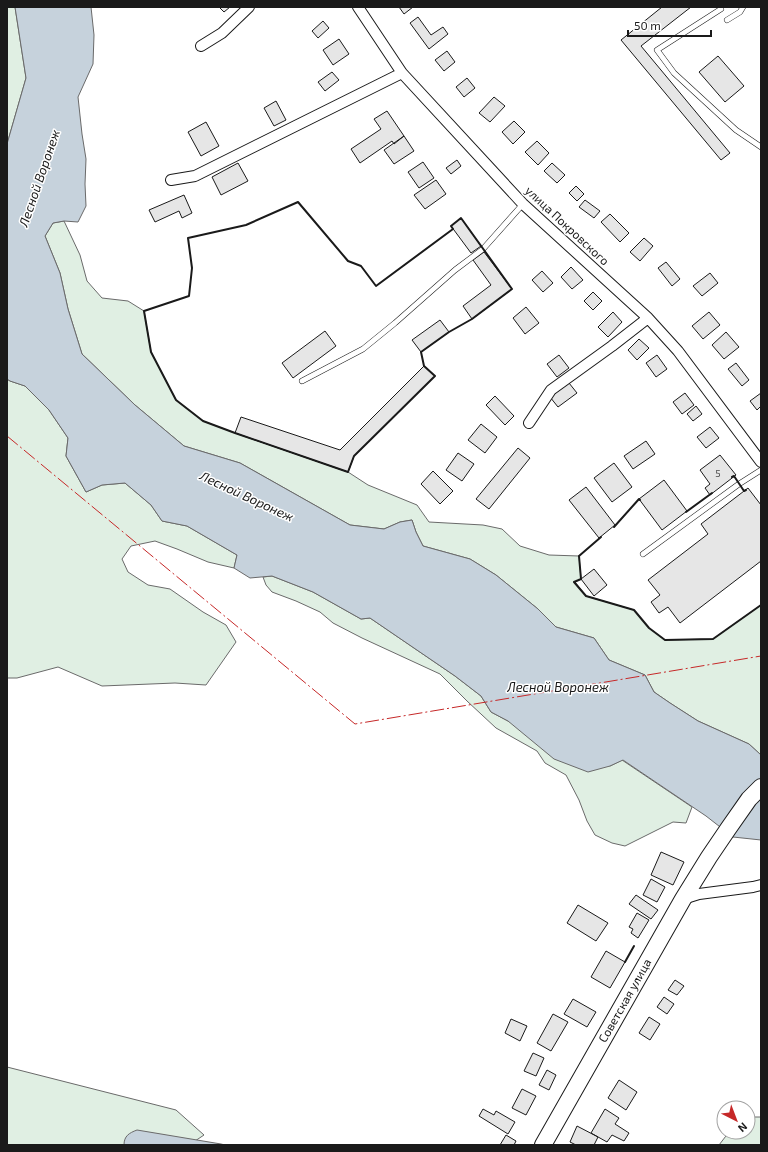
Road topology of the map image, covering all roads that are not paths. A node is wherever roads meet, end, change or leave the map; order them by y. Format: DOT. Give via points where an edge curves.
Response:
graph roads {
  1 [pos="249,7"];
  2 [pos="358,7"];
  3 [pos="743,7"];
  4 [pos="721,9"];
  5 [pos="727,20"];
  6 [pos="201,46"];
  7 [pos="402,73"];
  8 [pos="761,147"];
  9 [pos="171,180"];
  10 [pos="523,204"];
  11 [pos="648,318"];
  12 [pos="302,381"];
  13 [pos="530,424"];
  14 [pos="761,462"];
  15 [pos="761,470"];
  16 [pos="642,554"];
  17 [pos="761,787"];
  18 [pos="761,885"];
  19 [pos="683,899"];
  20 [pos="543,1145"];
  1 -- 6 [label="street" via="222,33"];
  2 -- 7 [label="street, улица Покровского"];
  3 -- 5 [label="lane"];
  4 -- 8 [label="lane" via="657,50 674,73 736,130"];
  7 -- 9 [label="street" via="195,176"];
  7 -- 10 [label="street, улица Покровского"];
  10 -- 11 [label="street, улица Покровского"];
  10 -- 12 [label="lane" via="482,249 363,349"];
  11 -- 13 [label="street" via="551,390"];
  11 -- 14 [label="street, улица Покровского" via="678,351"];
  15 -- 16 [label="lane"];
  17 -- 19 [label="main road, Советская улица" via="709,857"];
  18 -- 19 [label="street"];
  19 -- 20 [label="main road, Советская улица"];
}
